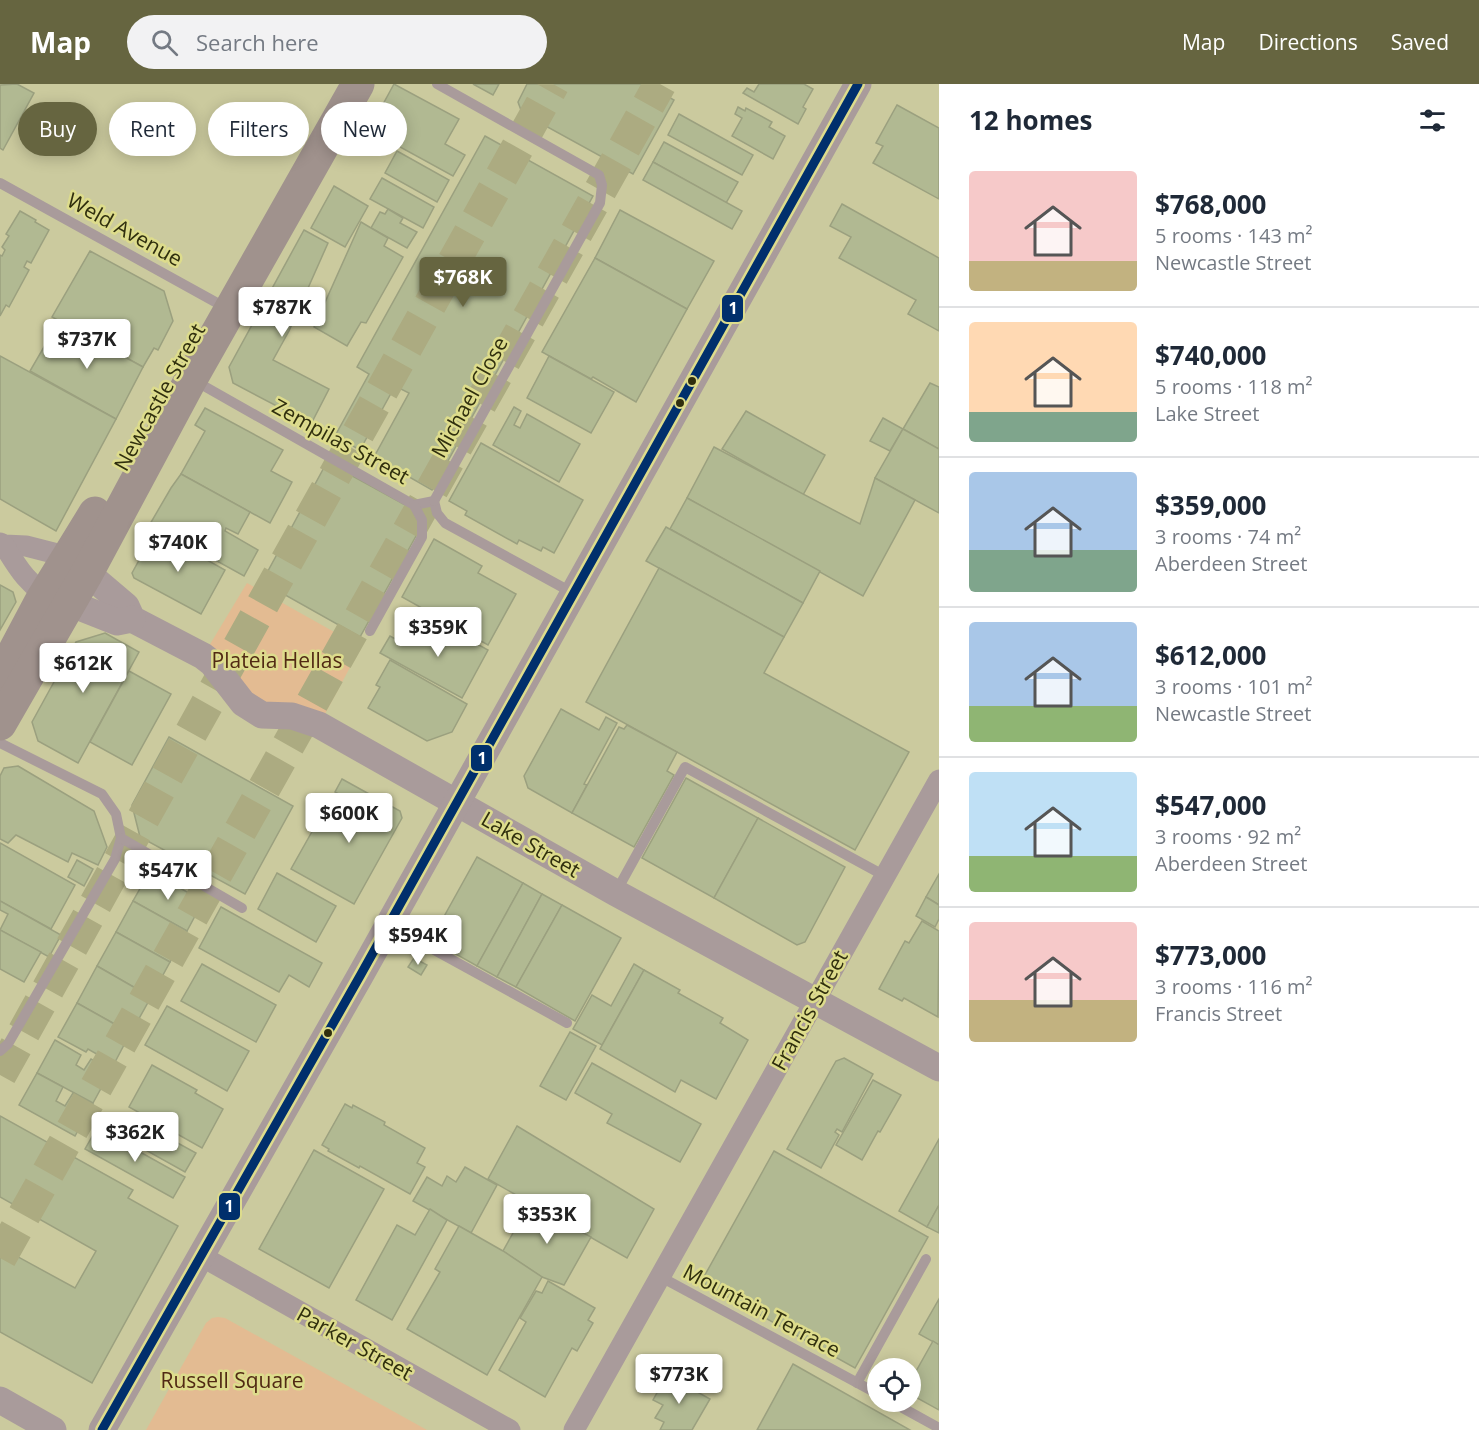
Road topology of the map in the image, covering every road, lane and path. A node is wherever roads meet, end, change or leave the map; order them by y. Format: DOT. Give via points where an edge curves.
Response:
graph roads {
  1 [pos="333,84"];
  2 [pos="358,84"];
  3 [pos="437,84"];
  4 [pos="858,84"];
  5 [pos="0,183"];
  6 [pos="222,305"];
  7 [pos="183,374"];
  8 [pos="434,501"];
  9 [pos="414,505"];
  10 [pos="2,544"];
  11 [pos="78,565"];
  12 [pos="574,594"];
  13 [pos="57,599"];
  14 [pos="132,619"];
  15 [pos="370,631"];
  16 [pos="0,678"];
  17 [pos="0,724"];
  18 [pos="0,743"];
  19 [pos="939,780"];
  20 [pos="457,802"];
  21 [pos="122,838"];
  22 [pos="885,876"];
  23 [pos="616,892"];
  24 [pos="242,908"];
  25 [pos="389,925"];
  26 [pos="814,1001"];
  27 [pos="567,1023"];
  28 [pos="0,1051"];
  29 [pos="939,1068"];
  30 [pos="201,1256"];
  31 [pos="926,1259"];
  32 [pos="659,1276"];
  33 [pos="857,1383"];
  34 [pos="867,1388"];
  35 [pos="0,1400"];
  36 [pos="910,1412"];
  37 [pos="939,1428"];
  38 [pos="53,1430"];
  39 [pos="102,1430"];
  40 [pos="510,1430"];
  41 [pos="574,1430"];
  1 -- 6 [label="main road, Newcastle Street"];
  2 -- 6 [label="main road, Newcastle Street"];
  3 -- 8 [label="lane, Michael Close" via="598,175 603,184 600,203"];
  4 -- 12 [label="street"];
  5 -- 6 [label="lane, Weld Avenue"];
  6 -- 7 [label="main road, Newcastle Street"];
  7 -- 9 [label="lane, Zempilas Street"];
  7 -- 11 [label="main road, Newcastle Street" via="106,494"];
  8 -- 9 [label="lane, Zempilas Street"];
  8 -- 12 [label="lane" via="445,523"];
  9 -- 15 [label="lane" via="422,520 422,537"];
  10 -- 11 [label="street, Lake Street" via="26,546"];
  10 -- 13 [label="street, Lake Street" via="30,582"];
  11 -- 13 [label="main road, Newcastle Street"];
  11 -- 14 [label="street, Lake Street" via="126,606"];
  12 -- 20 [label="street"];
  13 -- 14 [label="street, Lake Street" via="117,622"];
  13 -- 16 [label="main road, Newcastle Street"];
  13 -- 17 [label="main road, Newcastle Street"];
  14 -- 20 [label="street, Lake Street" via="204,656 243,704 262,715 292,716 319,725"];
  18 -- 21 [label="lane" via="102,794 116,814"];
  19 -- 22 [label="street, Francis Street"];
  20 -- 23 [label="street, Lake Street"];
  20 -- 25 [label="street"];
  21 -- 24 [label="lane"];
  21 -- 28 [label="lane" via="115,859 8,1044"];
  22 -- 23 [label="lane" via="685,767"];
  22 -- 26 [label="street, Francis Street"];
  23 -- 26 [label="street, Lake Street"];
  25 -- 27 [label="lane"];
  25 -- 30 [label="street"];
  26 -- 29 [label="street, Lake Street"];
  26 -- 32 [label="street, Francis Street"];
  30 -- 39 [label="street"];
  30 -- 40 [label="street, Parker Street"];
  31 -- 33 [label="lane"];
  32 -- 33 [label="lane, Mountain Terrace"];
  32 -- 41 [label="street, Francis Street"];
  33 -- 34 [label="lane, Mountain Terrace"];
  35 -- 38 [label="street"];
  36 -- 37 [label="lane"];
}
